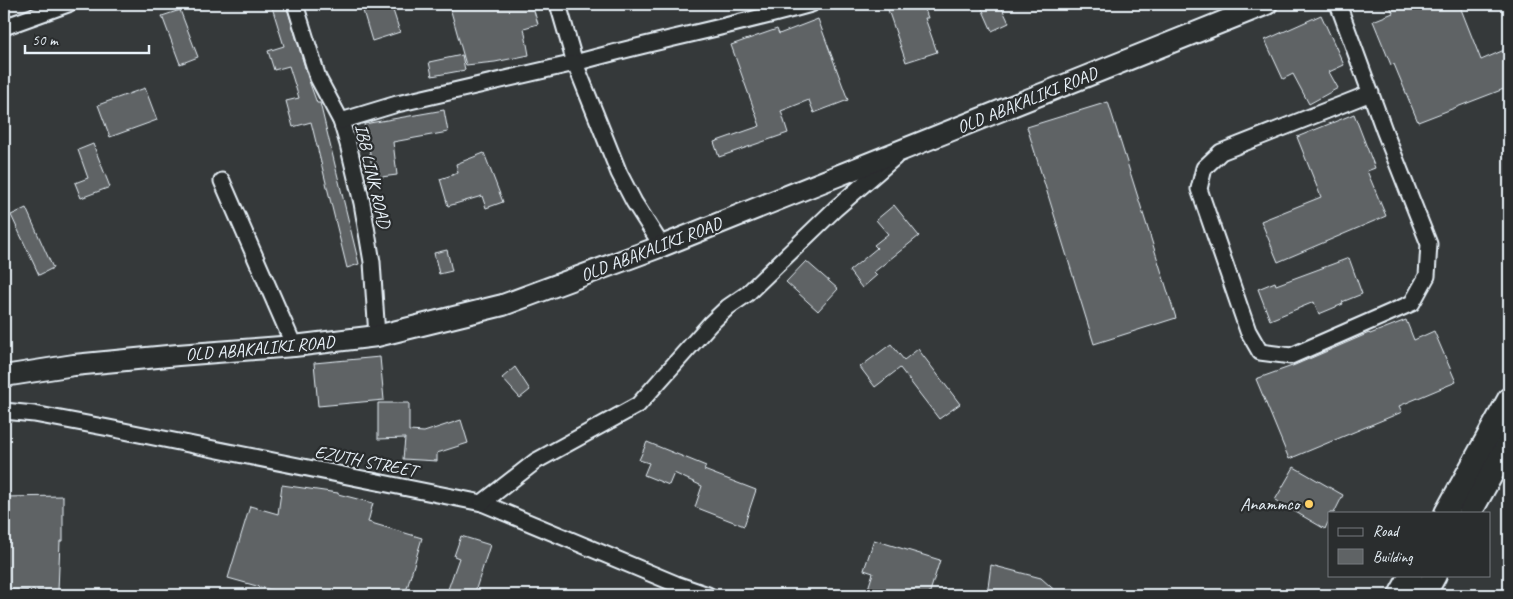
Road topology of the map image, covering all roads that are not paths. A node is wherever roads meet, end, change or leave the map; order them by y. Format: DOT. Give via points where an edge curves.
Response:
graph roads {
  1 [pos="68,4"];
  2 [pos="296,4"];
  3 [pos="558,4"];
  4 [pos="811,4"];
  5 [pos="1267,4"];
  6 [pos="1338,4"];
  7 [pos="787,7"];
  8 [pos="4,27"];
  9 [pos="575,63"];
  10 [pos="1371,94"];
  11 [pos="342,121"];
  12 [pos="903,150"];
  13 [pos="222,181"];
  14 [pos="662,246"];
  15 [pos="377,336"];
  16 [pos="294,346"];
  17 [pos="4,376"];
  18 [pos="1509,399"];
  19 [pos="4,411"];
  20 [pos="1509,443"];
  21 [pos="482,504"];
  22 [pos="1447,512"];
  23 [pos="1471,512"];
  24 [pos="1410,576"];
  25 [pos="1434,576"];
  26 [pos="708,595"];
  27 [pos="1400,595"];
  28 [pos="1424,595"];
  1 -- 8 [label="street"];
  2 -- 11 [label="street, IBB LINK ROAD" via="318,78"];
  3 -- 9 [label="street"];
  4 -- 7 [label="street"];
  5 -- 12 [label="main road, OLD ABAKALIKI ROAD"];
  6 -- 10 [label="street"];
  7 -- 9 [label="street"];
  9 -- 11 [label="street" via="397,104"];
  9 -- 14 [label="street" via="619,173"];
  10 -- 10 [label="street" via="1429,244 1426,276 1412,303 1291,356 1260,352 1248,331 1199,189 1204,168 1221,152"];
  11 -- 15 [label="street, IBB LINK ROAD" via="362,202 372,262"];
  12 -- 14 [label="main road, OLD ABAKALIKI ROAD"];
  12 -- 21 [label="street" via="710,324 638,405 536,461"];
  13 -- 16 [label="street"];
  14 -- 15 [label="main road, OLD ABAKALIKI ROAD" via="503,305"];
  15 -- 16 [label="main road, OLD ABAKALIKI ROAD"];
  16 -- 17 [label="main road, OLD ABAKALIKI ROAD" via="74,365"];
  18 -- 22 [label="main road"];
  19 -- 21 [label="street, EZUTH STREET" via="109,428"];
  20 -- 23 [label="main road"];
  21 -- 26 [label="street, EZUTH STREET"];
  24 -- 27 [label="main road"];
  25 -- 28 [label="main road"];
}
